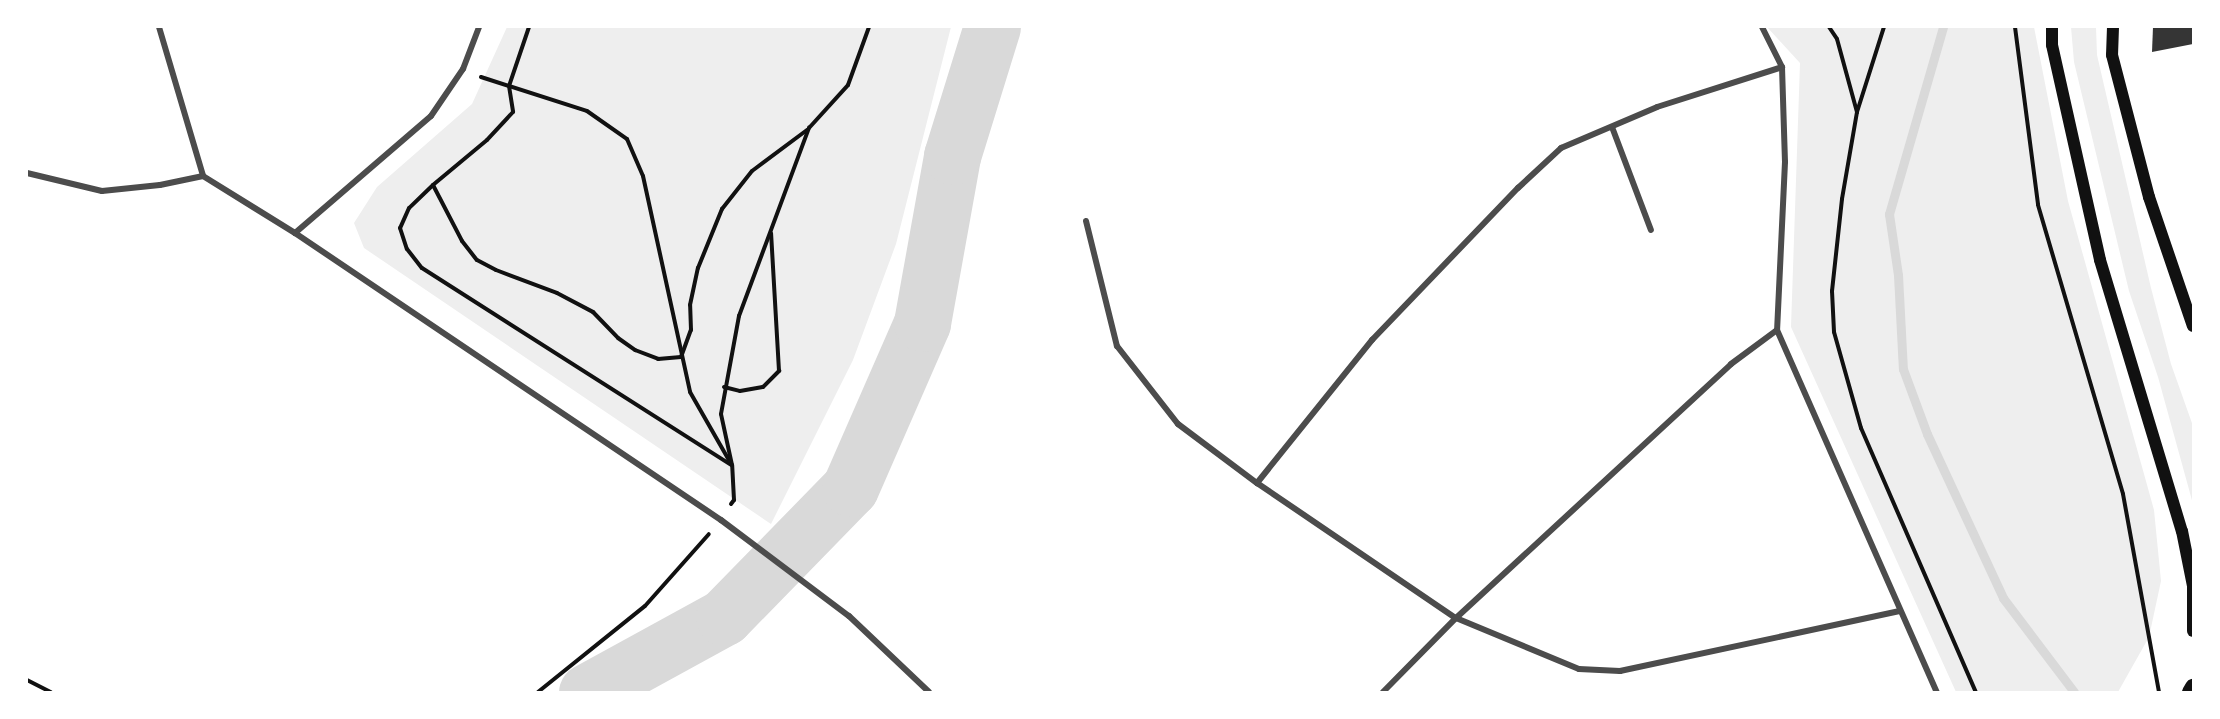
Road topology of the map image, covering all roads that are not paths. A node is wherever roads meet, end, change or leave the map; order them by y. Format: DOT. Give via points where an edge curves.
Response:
graph roads {
  1 [pos="159,27"];
  2 [pos="478,27"];
  3 [pos="1762,27"];
  4 [pos="2052,27"];
  5 [pos="2113,27"];
  6 [pos="1782,67"];
  7 [pos="1612,127"];
  8 [pos="27,173"];
  9 [pos="203,176"];
  10 [pos="1086,221"];
  11 [pos="1651,230"];
  12 [pos="295,232"];
  13 [pos="2193,326"];
  14 [pos="1778,330"];
  15 [pos="1257,483"];
  16 [pos="1900,611"];
  17 [pos="1456,618"];
  18 [pos="2193,631"];
  19 [pos="2193,687"];
  20 [pos="929,692"];
  21 [pos="1383,692"];
  22 [pos="1937,692"];
  23 [pos="2190,692"];
  1 -- 9 [label="street"];
  2 -- 12 [label="street" via="463,69 430,116"];
  3 -- 6 [label="street"];
  4 -- 18 [label="main road" via="2052,45 2100,260 2182,531 2193,586"];
  5 -- 13 [label="main road" via="2112,55 2149,197"];
  6 -- 7 [label="street" via="1657,107"];
  6 -- 14 [label="street" via="1785,162"];
  7 -- 11 [label="street"];
  7 -- 15 [label="street" via="1561,148 1518,188 1372,340"];
  8 -- 9 [label="street" via="102,191"];
  9 -- 12 [label="street"];
  10 -- 15 [label="street" via="1117,346 1178,424"];
  12 -- 20 [label="street" via="721,520 849,616"];
  14 -- 16 [label="street"];
  14 -- 17 [label="street" via="1731,364"];
  15 -- 17 [label="street"];
  16 -- 17 [label="street" via="1620,671 1579,669"];
  16 -- 22 [label="street"];
  17 -- 21 [label="street"];
  19 -- 23 [label="highway"];
}
